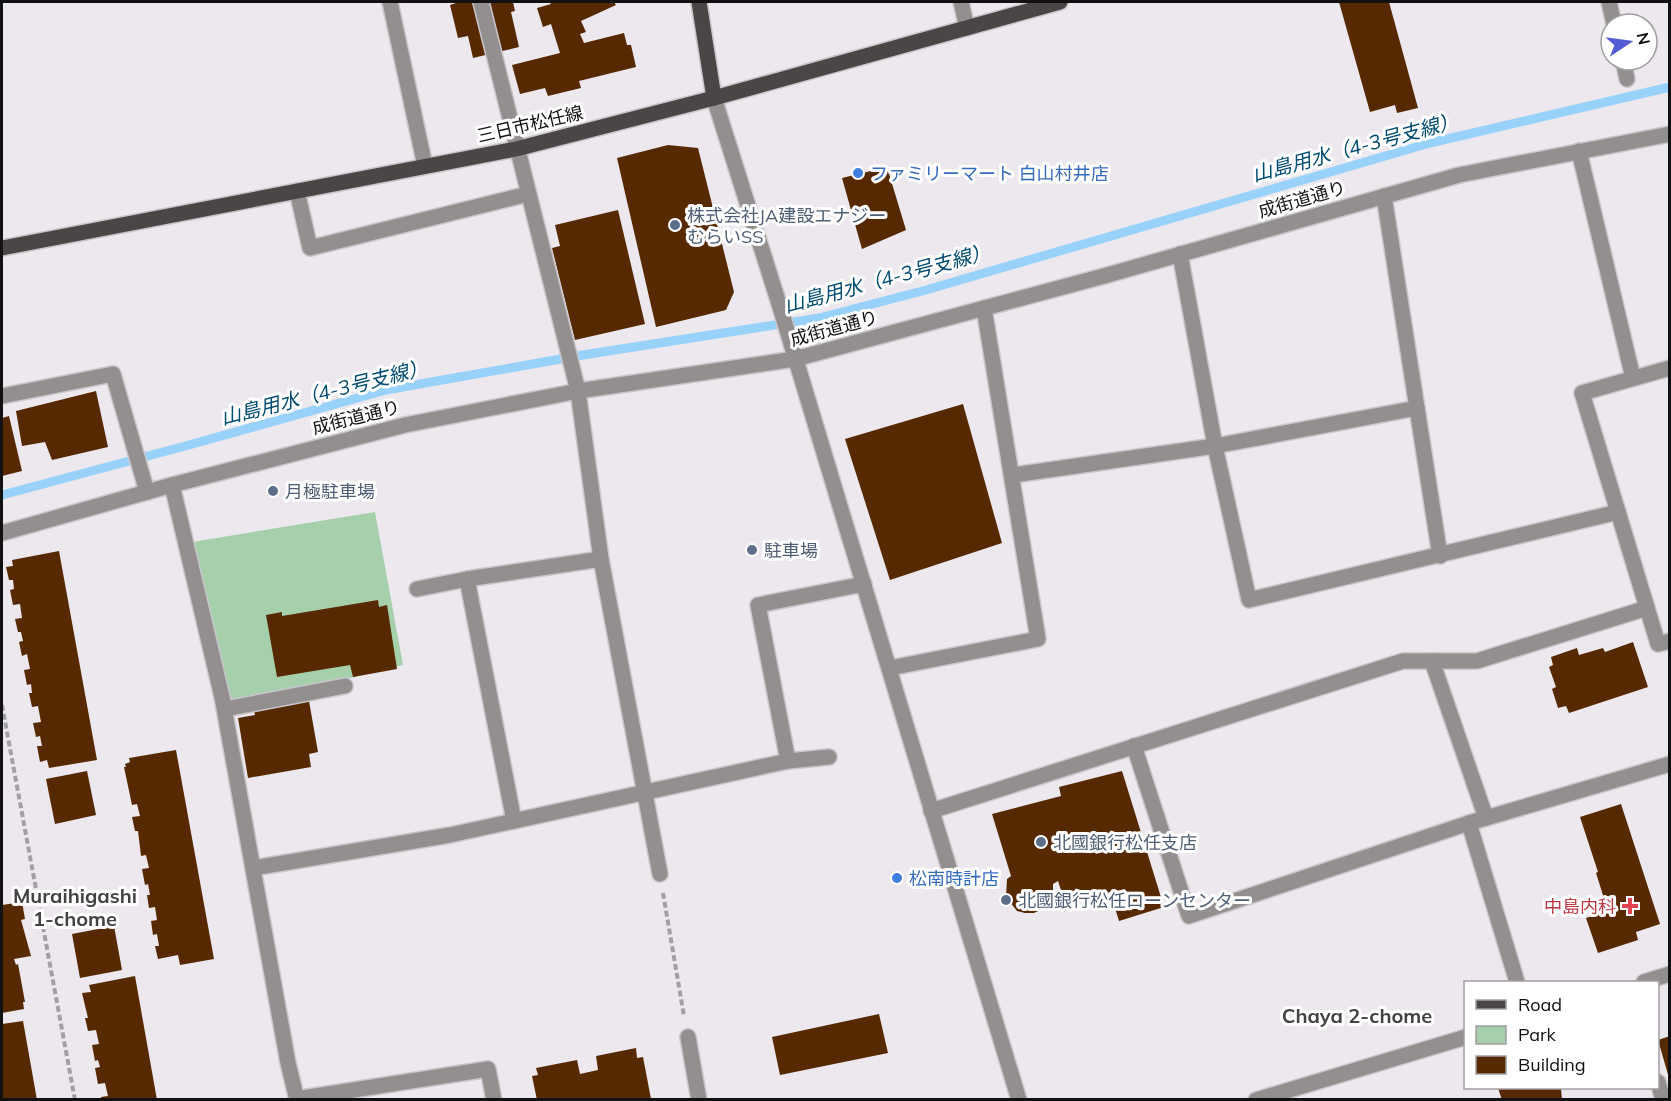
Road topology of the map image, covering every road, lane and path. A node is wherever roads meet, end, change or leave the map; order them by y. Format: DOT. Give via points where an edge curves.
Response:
graph roads {
  1 [pos="390,2"];
  2 [pos="481,2"];
  3 [pos="699,2"];
  4 [pos="961,2"];
  5 [pos="1060,2"];
  6 [pos="967,28"];
  7 [pos="1626,72"];
  8 [pos="1627,79"];
  9 [pos="714,98"];
  10 [pos="1670,134"];
  11 [pos="516,149"];
  12 [pos="1579,151"];
  13 [pos="425,166"];
  14 [pos="297,191"];
  15 [pos="528,194"];
  16 [pos="1384,196"];
  17 [pos="2,248"];
  18 [pos="1179,254"];
  19 [pos="984,308"];
  20 [pos="795,359"];
  21 [pos="1670,368"];
  22 [pos="1633,378"];
  23 [pos="578,391"];
  24 [pos="2,396"];
  25 [pos="1417,408"];
  26 [pos="1215,446"];
  27 [pos="1012,476"];
  28 [pos="145,485"];
  29 [pos="172,485"];
  30 [pos="1618,512"];
  31 [pos="2,533"];
  32 [pos="1440,556"];
  33 [pos="601,559"];
  34 [pos="467,579"];
  35 [pos="864,584"];
  36 [pos="417,589"];
  37 [pos="1647,608"];
  38 [pos="1670,641"];
  39 [pos="1432,661"];
  40 [pos="890,668"];
  41 [pos="345,686"];
  42 [pos="2,705"];
  43 [pos="225,709"];
  44 [pos="1134,746"];
  45 [pos="829,757"];
  46 [pos="788,761"];
  47 [pos="1670,764"];
  48 [pos="644,791"];
  49 [pos="931,810"];
  50 [pos="1486,818"];
  51 [pos="514,821"];
  52 [pos="1469,823"];
  53 [pos="253,868"];
  54 [pos="660,874"];
  55 [pos="1670,974"];
  56 [pos="1517,981"];
  57 [pos="1647,981"];
  58 [pos="688,1037"];
  59 [pos="1464,1038"];
  60 [pos="296,1099"];
  61 [pos="75,1100"];
  62 [pos="494,1100"];
  63 [pos="699,1100"];
  64 [pos="1019,1100"];
  65 [pos="1256,1100"];
  1 -- 13 [label="street"];
  2 -- 11 [label="street"];
  3 -- 9 [label="main road"];
  4 -- 6 [label="street"];
  5 -- 6 [label="main road, 三日市松任線"];
  6 -- 9 [label="main road, 三日市松任線"];
  7 -- 8 [label="street"];
  9 -- 11 [label="main road, 三日市松任線"];
  9 -- 20 [label="street"];
  10 -- 12 [label="street, 成街道通り"];
  11 -- 13 [label="main road, 三日市松任線"];
  11 -- 15 [label="street"];
  12 -- 16 [label="street, 成街道通り" via="1459,175"];
  12 -- 22 [label="street"];
  13 -- 14 [label="main road, 三日市松任線"];
  14 -- 15 [label="street" via="310,248"];
  14 -- 17 [label="main road, 三日市松任線"];
  15 -- 23 [label="street"];
  16 -- 18 [label="street, 成街道通り"];
  16 -- 25 [label="street"];
  18 -- 19 [label="street, 成街道通り"];
  18 -- 26 [label="street"];
  19 -- 20 [label="street, 成街道通り"];
  19 -- 27 [label="street"];
  20 -- 23 [label="street, 成街道通り"];
  20 -- 35 [label="street"];
  21 -- 22 [label="street"];
  22 -- 30 [label="street" via="1582,393"];
  23 -- 29 [label="street, 成街道通り" via="405,425"];
  23 -- 33 [label="street"];
  24 -- 28 [label="street" via="113,374"];
  25 -- 26 [label="street"];
  25 -- 32 [label="street"];
  26 -- 27 [label="street"];
  26 -- 32 [label="street" via="1249,600"];
  27 -- 40 [label="street" via="1038,639"];
  28 -- 29 [label="street, 成街道通り"];
  28 -- 31 [label="street, 成街道通り"];
  29 -- 43 [label="street"];
  30 -- 32 [label="street"];
  30 -- 37 [label="street"];
  33 -- 34 [label="street"];
  33 -- 48 [label="street"];
  34 -- 36 [label="street"];
  34 -- 51 [label="street"];
  35 -- 40 [label="street"];
  35 -- 46 [label="street" via="758,604"];
  37 -- 38 [label="street" via="1658,644"];
  37 -- 39 [label="street" via="1477,661"];
  39 -- 44 [label="street" via="1403,661"];
  39 -- 50 [label="street"];
  40 -- 49 [label="street"];
  41 -- 43 [label="street"];
  42 -- 61 [label="path"];
  43 -- 53 [label="street"];
  44 -- 49 [label="street"];
  44 -- 52 [label="street" via="1189,916"];
  45 -- 46 [label="street"];
  46 -- 48 [label="street"];
  47 -- 50 [label="street"];
  48 -- 51 [label="street"];
  48 -- 54 [label="street"];
  49 -- 64 [label="street"];
  50 -- 52 [label="street"];
  51 -- 53 [label="street"];
  52 -- 56 [label="street"];
  53 -- 60 [label="street"];
  54 -- 58 [label="path"];
  55 -- 57 [label="street"];
  58 -- 63 [label="street"];
  59 -- 65 [label="street"];
  60 -- 62 [label="street" via="488,1069"];
}
